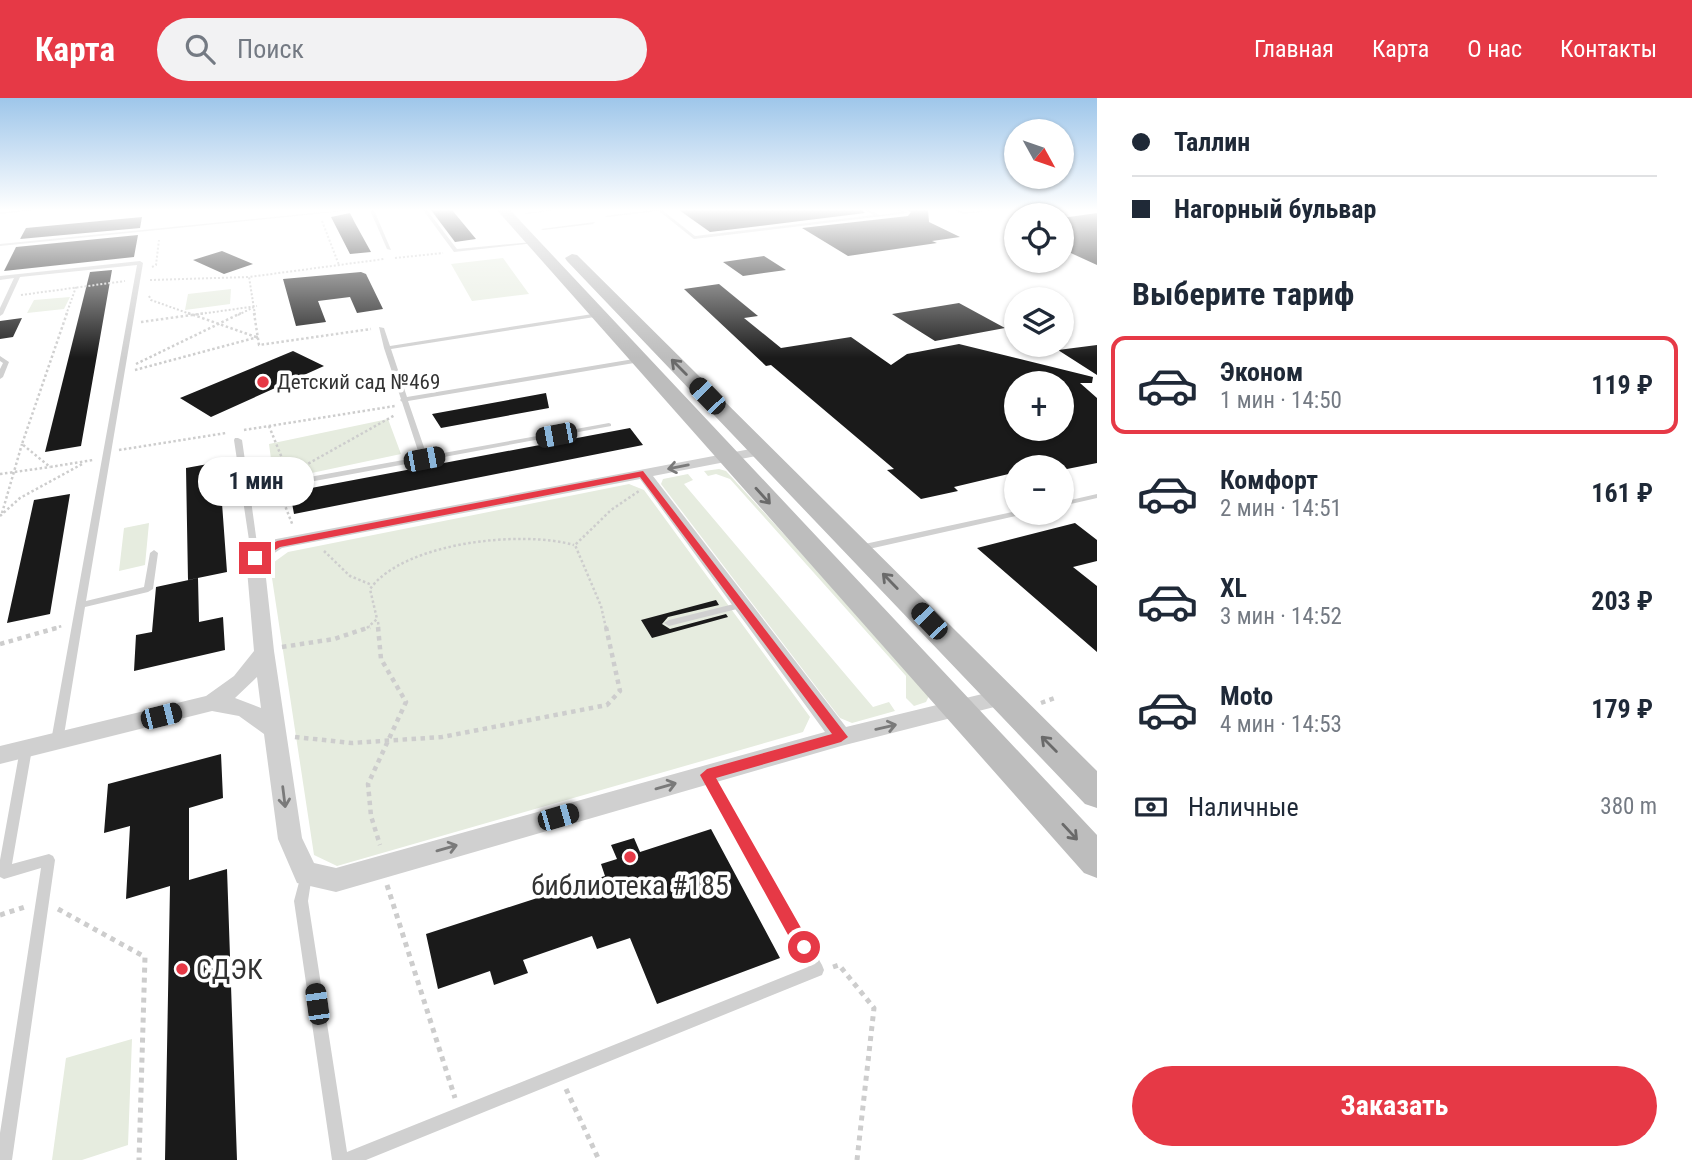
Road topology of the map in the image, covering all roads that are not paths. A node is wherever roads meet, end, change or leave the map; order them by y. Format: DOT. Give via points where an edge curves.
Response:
graph roads {
  1 [pos="562,260"];
  2 [pos="574,260"];
  3 [pos="18,276"];
  4 [pos="0,278"];
  5 [pos="0,314"];
  6 [pos="599,315"];
  7 [pos="381,328"];
  8 [pos="387,348"];
  9 [pos="0,358"];
  10 [pos="640,360"];
  11 [pos="0,377"];
  12 [pos="404,405"];
  13 [pos="609,425"];
  14 [pos="238,440"];
  15 [pos="761,451"];
  16 [pos="728,457"];
  17 [pos="424,459"];
  18 [pos="644,480"];
  19 [pos="246,491"];
  20 [pos="1097,496"];
  21 [pos="1074,501"];
  22 [pos="1004,517"];
  23 [pos="858,549"];
  24 [pos="154,553"];
  25 [pos="255,558"];
  26 [pos="81,605"];
  27 [pos="742,605"];
  28 [pos="669,623"];
  29 [pos="272,650"];
  30 [pos="1003,697"];
  31 [pos="212,703"];
  32 [pos="957,710"];
  33 [pos="284,733"];
  34 [pos="841,737"];
  35 [pos="57,741"];
  36 [pos="26,749"];
  37 [pos="0,755"];
  38 [pos="707,775"];
  39 [pos="1097,793"];
  40 [pos="1097,861"];
  41 [pos="3,873"];
  42 [pos="306,874"];
  43 [pos="4,1160"];
  44 [pos="340,1160"];
  45 [pos="346,1160"];
  1 -- 6 [label="main road"];
  15 -- 2 [label="main road, one-way"];
  3 -- 4 [label="lane"];
  3 -- 5 [label="lane"];
  3 -- 26 [label="lane" via="140,263"];
  6 -- 8 [label="lane"];
  6 -- 10 [label="main road"];
  7 -- 8 [label="lane"];
  8 -- 12 [label="lane"];
  9 -- 11 [label="lane" via="6,362"];
  10 -- 12 [label="lane"];
  10 -- 16 [label="main road"];
  12 -- 17 [label="lane"];
  13 -- 17 [label="lane"];
  14 -- 19 [label="lane"];
  15 -- 16 [label="street"];
  15 -- 23 [label="main road"];
  16 -- 18 [label="street, one-way"];
  16 -- 32 [label="main road, one-way"];
  17 -- 19 [label="lane"];
  18 -- 25 [label="street" via="277,544"];
  18 -- 27 [label="street"];
  19 -- 25 [label="lane"];
  20 -- 21 [label="lane"];
  22 -- 23 [label="lane"];
  30 -- 23 [label="main road, one-way"];
  24 -- 26 [label="lane" via="148,589"];
  25 -- 29 [label="street"];
  26 -- 35 [label="lane"];
  27 -- 28 [label="lane"];
  27 -- 34 [label="street"];
  29 -- 31 [label="street" via="245,679"];
  29 -- 33 [label="street"];
  30 -- 32 [label="street"];
  39 -- 30 [label="main road, one-way"];
  31 -- 33 [label="street" via="238,705"];
  31 -- 35 [label="street"];
  34 -- 32 [label="street, one-way"];
  32 -- 40 [label="main road, one-way"];
  33 -- 42 [label="street, one-way" via="290,839"];
  34 -- 38 [label="street"];
  35 -- 36 [label="street"];
  36 -- 37 [label="street"];
  36 -- 41 [label="lane"];
  42 -- 38 [label="street, one-way" via="336,880"];
  38 -- 45 [label="lane" via="817,970"];
  41 -- 43 [label="lane" via="48,860"];
  42 -- 44 [label="lane" via="301,901"];
}
